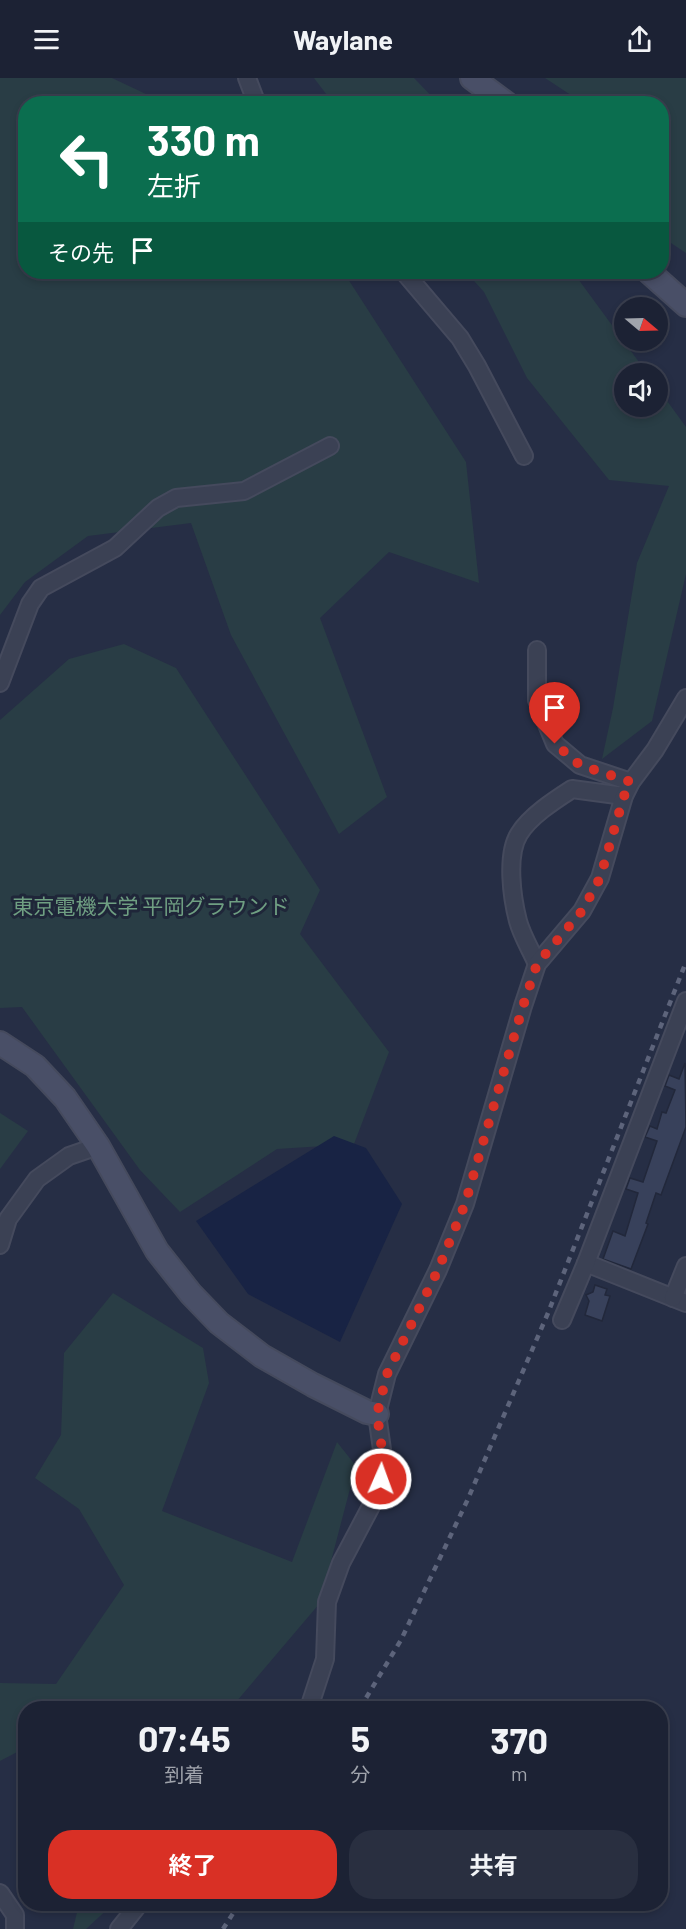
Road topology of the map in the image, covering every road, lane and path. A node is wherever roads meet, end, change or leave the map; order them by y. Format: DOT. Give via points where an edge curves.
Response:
graph roads {
  1 [pos="247,78"];
  2 [pos="472,78"];
  3 [pos="254,96"];
  4 [pos="496,96"];
  5 [pos="410,279"];
  6 [pos="657,279"];
  7 [pos="686,305"];
  8 [pos="330,446"];
  9 [pos="524,456"];
  10 [pos="537,650"];
  11 [pos="0,683"];
  12 [pos="686,698"];
  13 [pos="627,789"];
  14 [pos="537,964"];
  15 [pos="686,1001"];
  16 [pos="0,1044"];
  17 [pos="98,1146"];
  18 [pos="0,1245"];
  19 [pos="586,1263"];
  20 [pos="686,1266"];
  21 [pos="680,1300"];
  22 [pos="562,1320"];
  23 [pos="377,1414"];
  24 [pos="311,1701"];
  25 [pos="0,1893"];
  26 [pos="134,1911"];
  27 [pos="15,1929"];
  28 [pos="119,1929"];
  1 -- 3 [label="street"];
  2 -- 4 [label="street"];
  5 -- 9 [label="street" via="460,338"];
  6 -- 7 [label="street"];
  8 -- 11 [label="street" via="244,491 176,498 158,508 115,548 41,588 30,604"];
  10 -- 13 [label="street" via="537,700 555,744 580,765"];
  12 -- 13 [label="street"];
  13 -- 14 [label="street" via="600,878 582,911"];
  13 -- 14 [label="street" via="572,789 545,806 519,834 511,859 513,889 518,921"];
  14 -- 23 [label="street" via="465,1204 387,1374"];
  15 -- 19 [label="street"];
  16 -- 17 [label="street" via="35,1066 53,1084"];
  17 -- 18 [label="street" via="69,1156 37,1179 8,1219"];
  17 -- 23 [label="street" via="157,1251 219,1323 262,1356"];
  19 -- 21 [label="street"];
  19 -- 22 [label="street"];
  20 -- 21 [label="street"];
  23 -- 24 [label="street" via="384,1464 378,1494 341,1563 327,1602 325,1659"];
  25 -- 27 [label="street" via="15,1915"];
  26 -- 28 [label="street"];
}
